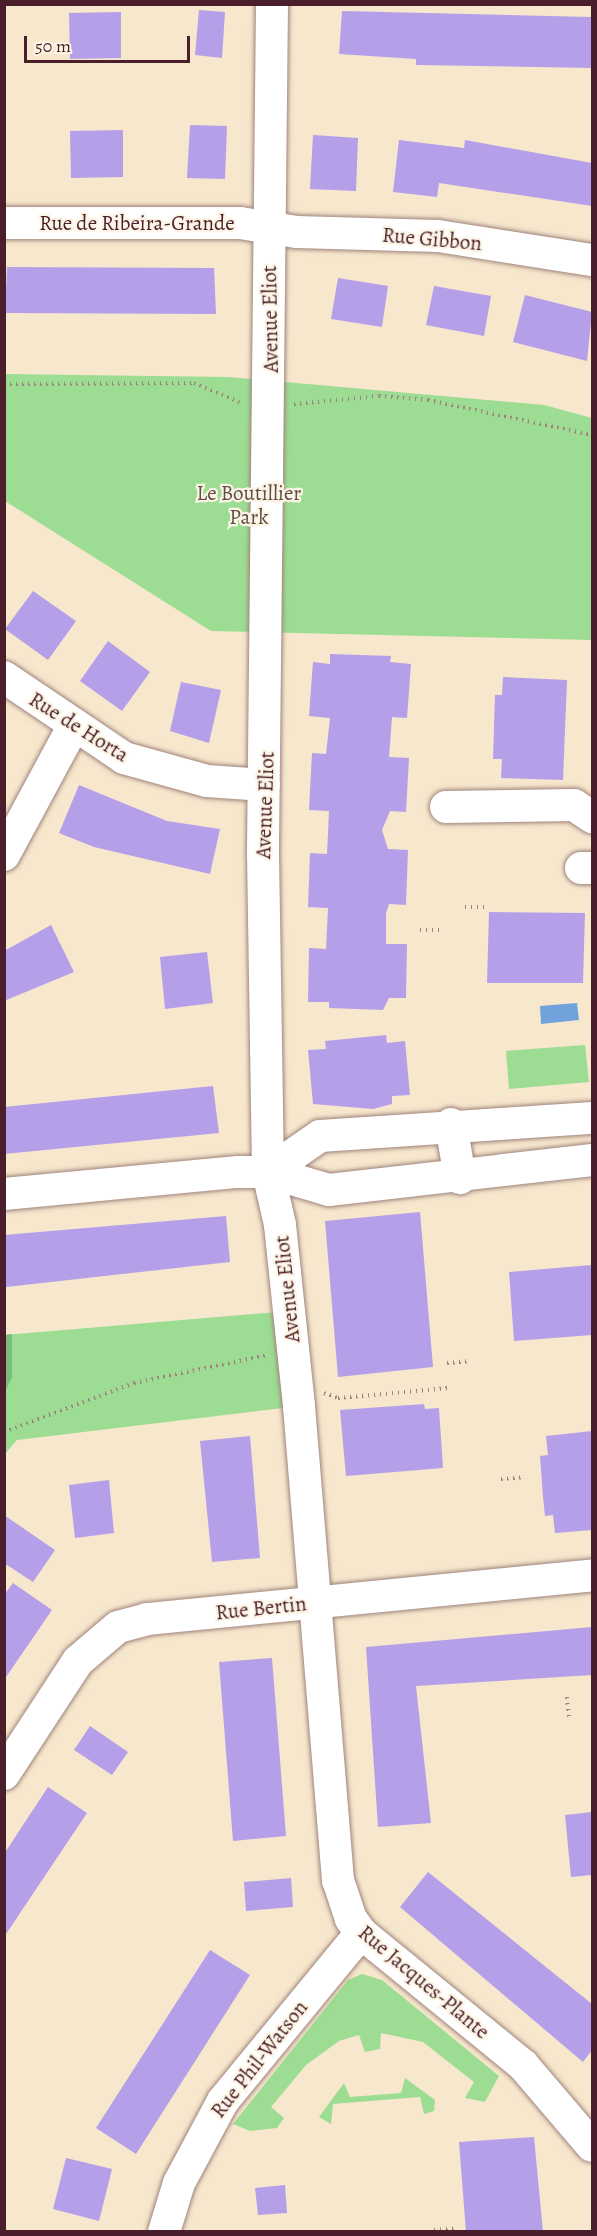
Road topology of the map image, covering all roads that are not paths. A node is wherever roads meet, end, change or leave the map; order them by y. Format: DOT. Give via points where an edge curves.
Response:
graph roads {
  1 [pos="272,4"];
  2 [pos="4,223"];
  3 [pos="270,227"];
  4 [pos="592,260"];
  5 [pos="4,677"];
  6 [pos="73,727"];
  7 [pos="264,785"];
  8 [pos="446,807"];
  9 [pos="592,817"];
  10 [pos="4,855"];
  11 [pos="592,1118"];
  12 [pos="451,1124"];
  13 [pos="592,1160"];
  14 [pos="268,1172"];
  15 [pos="460,1178"];
  16 [pos="4,1194"];
  17 [pos="592,1575"];
  18 [pos="312,1603"];
  19 [pos="4,1774"];
  20 [pos="361,1933"];
  21 [pos="592,2146"];
  22 [pos="164,2232"];
  1 -- 3 [label="street, Avenue Eliot"];
  2 -- 3 [label="street, Rue de Ribeira-Grande"];
  3 -- 4 [label="street, Rue Gibbon" via="438,236"];
  3 -- 7 [label="street, Avenue Eliot"];
  5 -- 6 [label="street, Rue de Horta"];
  6 -- 7 [label="street, Rue de Horta" via="124,759 161,772"];
  6 -- 10 [label="street"];
  7 -- 14 [label="street, Avenue Eliot"];
  8 -- 9 [label="street" via="574,805"];
  11 -- 12 [label="street"];
  12 -- 14 [label="street" via="320,1136"];
  12 -- 15 [label="street"];
  13 -- 15 [label="street"];
  14 -- 15 [label="street" via="329,1190"];
  14 -- 16 [label="street"];
  14 -- 18 [label="street, Avenue Eliot" via="280,1225 299,1406"];
  17 -- 18 [label="street, Rue Bertin"];
  18 -- 19 [label="street, Rue Bertin" via="147,1619 104,1634 78,1660"];
  18 -- 20 [label="street, Rue Jacques-Plante" via="338,1880 351,1919"];
  20 -- 21 [label="street, Rue Jacques-Plante" via="523,2065"];
  20 -- 22 [label="street, Rue Phil-Watson" via="223,2101 179,2183"];
}
